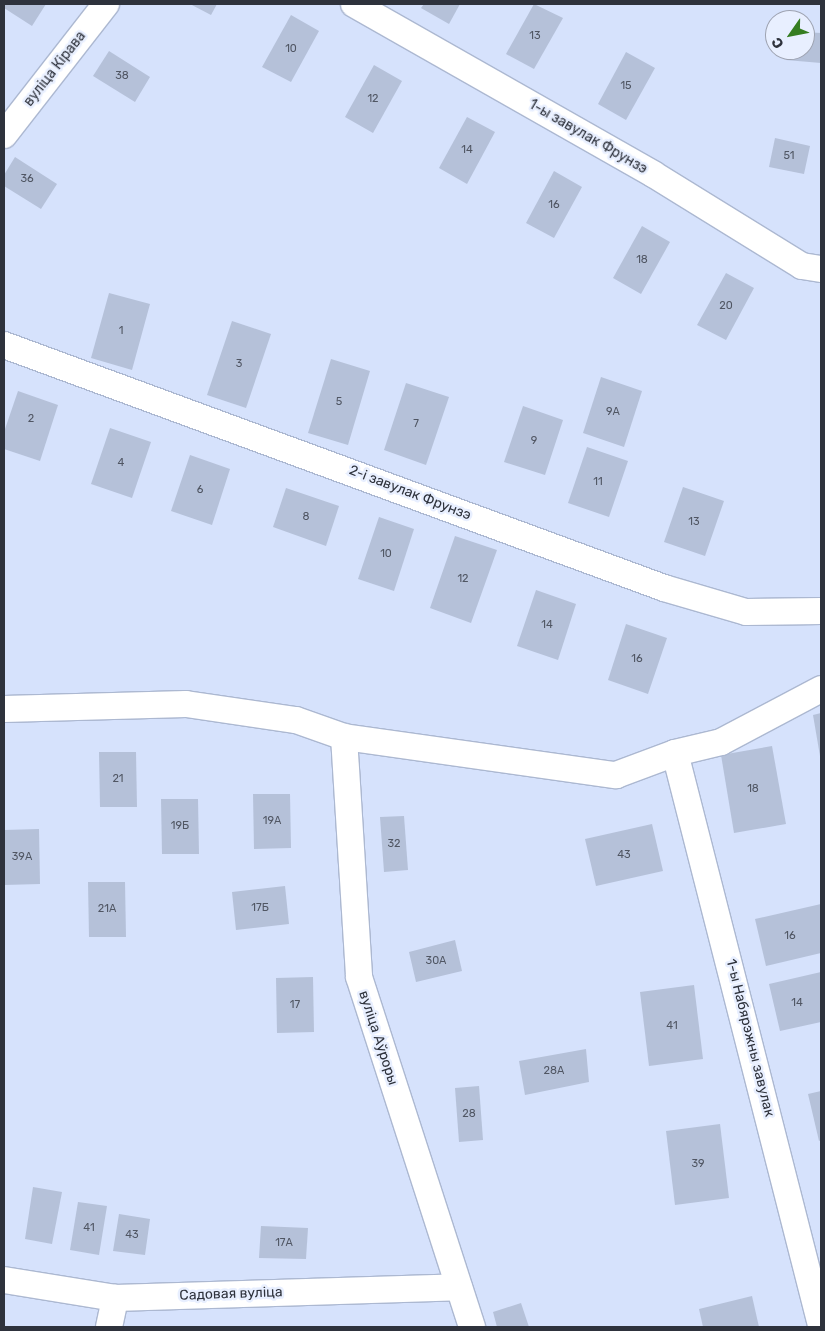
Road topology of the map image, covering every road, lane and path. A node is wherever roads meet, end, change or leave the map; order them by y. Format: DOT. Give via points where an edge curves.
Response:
graph roads {
  1 [pos="106,4"];
  2 [pos="354,4"];
  3 [pos="4,135"];
  4 [pos="821,269"];
  5 [pos="4,345"];
  6 [pos="821,610"];
  7 [pos="821,689"];
  8 [pos="4,709"];
  9 [pos="344,737"];
  10 [pos="675,753"];
  11 [pos="4,1280"];
  12 [pos="459,1287"];
  13 [pos="115,1298"];
  14 [pos="821,1325"];
  15 [pos="109,1327"];
  16 [pos="472,1327"];
  1 -- 3 [label="street, вуліца Кірава"];
  2 -- 4 [label="street, 1-ы завулак Фрунзэ" via="652,174 802,266"];
  5 -- 6 [label="street, 2-і завулак Фрунзэ" via="664,588 746,612"];
  7 -- 10 [label="street" via="721,742"];
  8 -- 9 [label="street" via="186,704 296,720"];
  9 -- 10 [label="street" via="616,775"];
  9 -- 12 [label="street, вуліца Аўроры" via="359,977"];
  10 -- 14 [label="street, 1-ы Набярэжны завулак"];
  11 -- 13 [label="street, Садовая вуліца"];
  12 -- 13 [label="street, Садовая вуліца"];
  12 -- 16 [label="street, вуліца Аўроры"];
  13 -- 15 [label="street"];
}
